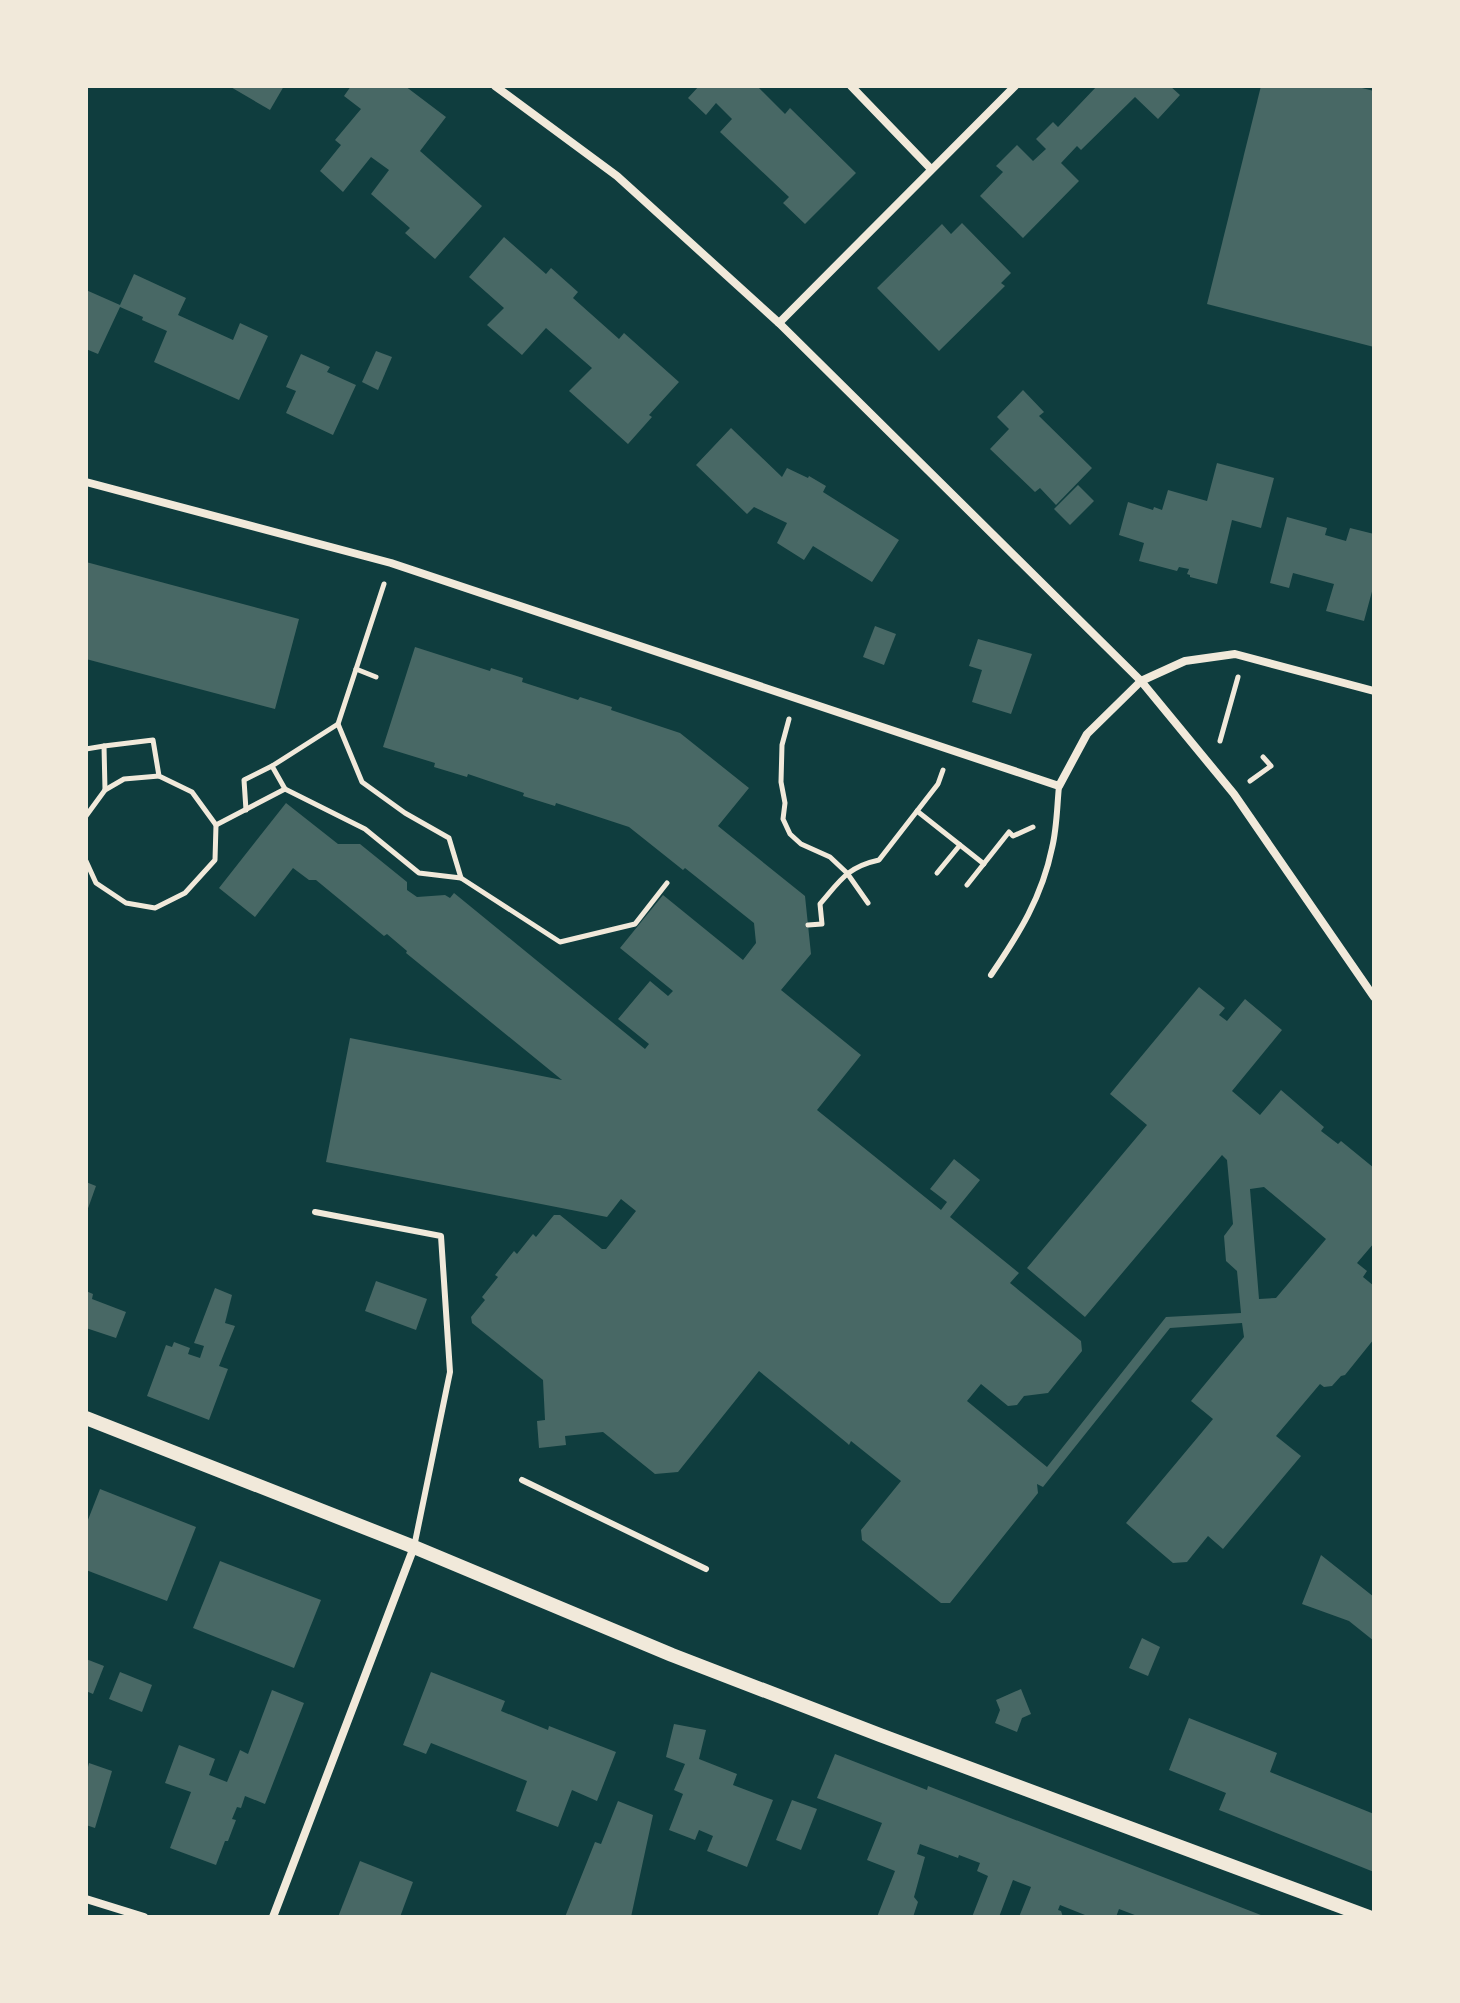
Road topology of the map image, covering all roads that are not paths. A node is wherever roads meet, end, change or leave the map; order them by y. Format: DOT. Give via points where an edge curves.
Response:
graph roads {
  1 [pos="495,86"];
  2 [pos="851,86"];
  3 [pos="1015,86"];
  4 [pos="931,169"];
  5 [pos="779,323"];
  6 [pos="86,482"];
  7 [pos="1141,681"];
  8 [pos="1374,691"];
  9 [pos="1059,786"];
  10 [pos="991,975"];
  11 [pos="1374,997"];
  12 [pos="315,1212"];
  13 [pos="86,1418"];
  14 [pos="522,1480"];
  15 [pos="414,1547"];
  16 [pos="706,1569"];
  17 [pos="86,1899"];
  18 [pos="144,1917"];
  19 [pos="273,1917"];
  20 [pos="1369,1917"];
  1 -- 5 [label="street" via="617,176"];
  2 -- 4 [label="street"];
  3 -- 4 [label="street"];
  4 -- 5 [label="street"];
  5 -- 7 [label="street"];
  6 -- 9 [label="street" via="391,563"];
  7 -- 8 [label="street" via="1185,661 1235,654"];
  7 -- 9 [label="street" via="1087,734"];
  7 -- 11 [label="street" via="1234,794"];
  9 -- 10 [label="lane" via="1053,848 1039,894"];
  12 -- 15 [label="lane" via="441,1236 450,1372"];
  13 -- 15 [label="street"];
  14 -- 16 [label="lane"];
  15 -- 19 [label="street"];
  15 -- 20 [label="street" via="672,1655"];
  17 -- 18 [label="street"];
}
